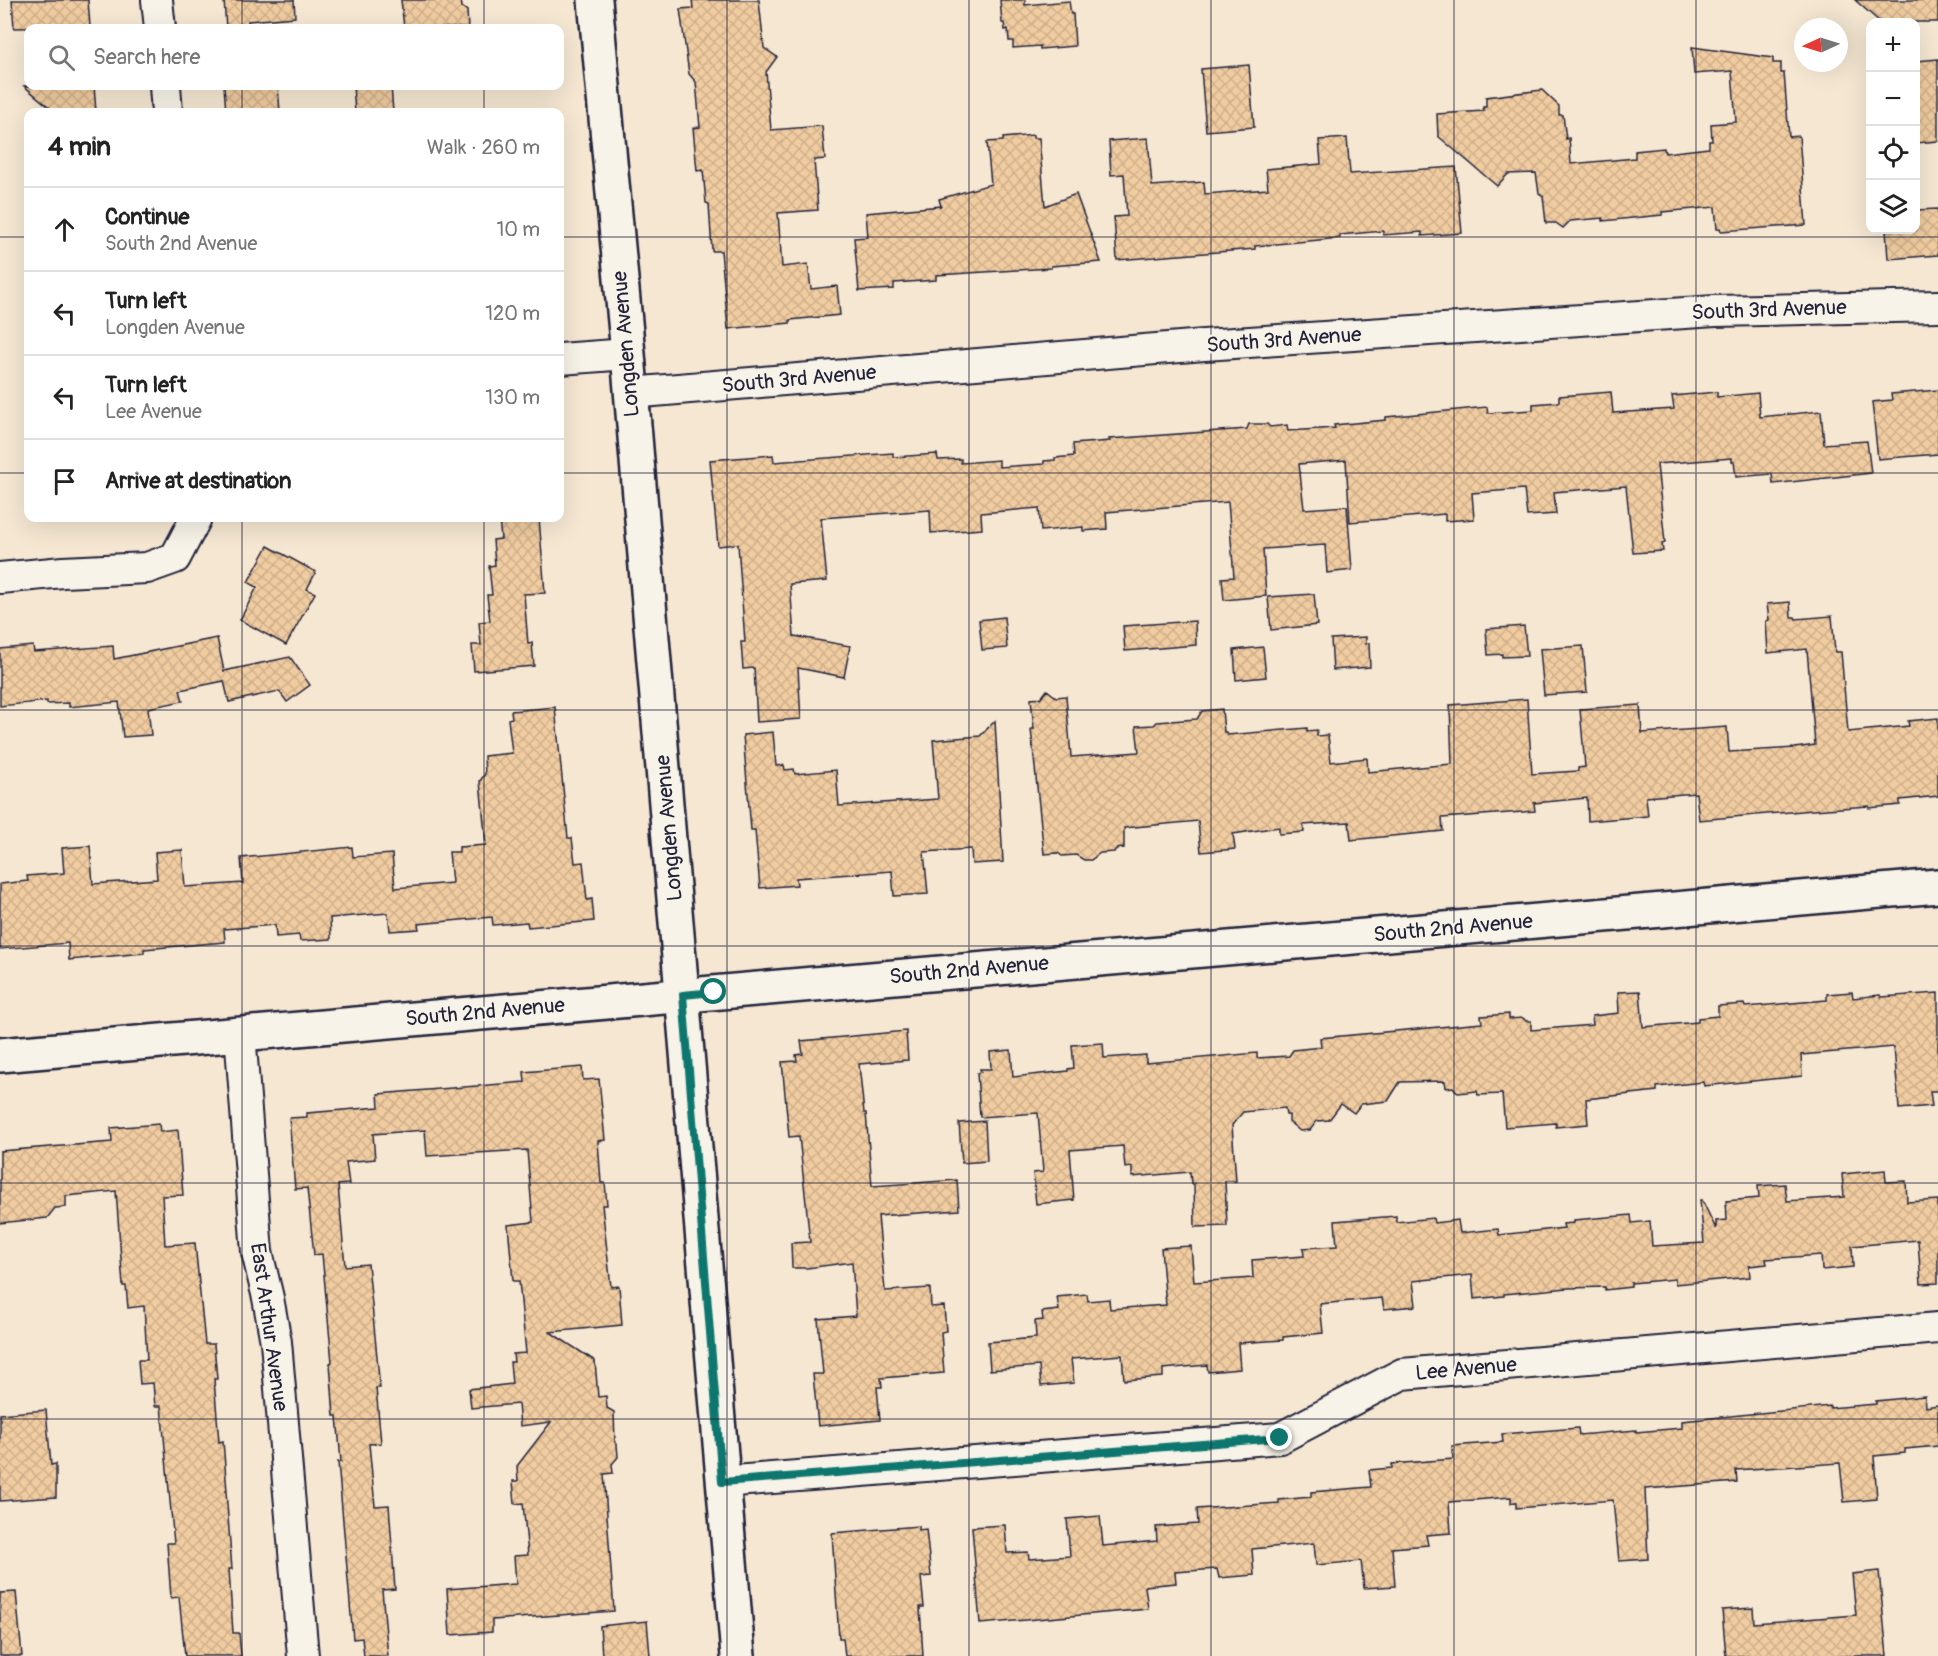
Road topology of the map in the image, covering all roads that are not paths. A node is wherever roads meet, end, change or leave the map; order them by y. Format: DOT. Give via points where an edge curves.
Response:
graph roads {
  1 [pos="157,0"];
  2 [pos="595,0"];
  3 [pos="160,24"];
  4 [pos="165,90"];
  5 [pos="167,108"];
  6 [pos="1938,306"];
  7 [pos="628,354"];
  8 [pos="564,360"];
  9 [pos="630,393"];
  10 [pos="194,522"];
  11 [pos="0,578"];
  12 [pos="1938,886"];
  13 [pos="683,995"];
  14 [pos="240,1033"];
  15 [pos="0,1055"];
  16 [pos="1938,1328"];
  17 [pos="722,1482"];
  18 [pos="303,1656"];
  19 [pos="738,1656"];
  1 -- 3 [label="street"];
  2 -- 7 [label="street, Longden Avenue"];
  4 -- 5 [label="street"];
  6 -- 9 [label="street, South 3rd Avenue" via="1715,311 1299,338"];
  7 -- 8 [label="street"];
  7 -- 9 [label="street, Longden Avenue"];
  9 -- 13 [label="street, Longden Avenue"];
  10 -- 11 [label="street" via="175,558 147,568"];
  12 -- 13 [label="street, South 2nd Avenue"];
  13 -- 14 [label="street, South 2nd Avenue"];
  13 -- 17 [label="street, Longden Avenue"];
  14 -- 15 [label="street, South 2nd Avenue"];
  14 -- 18 [label="street, East Arthur Avenue" via="257,1252 276,1342"];
  16 -- 17 [label="street, Lee Avenue" via="1402,1374 1280,1438"];
  17 -- 19 [label="street, Longden Avenue"];
}
